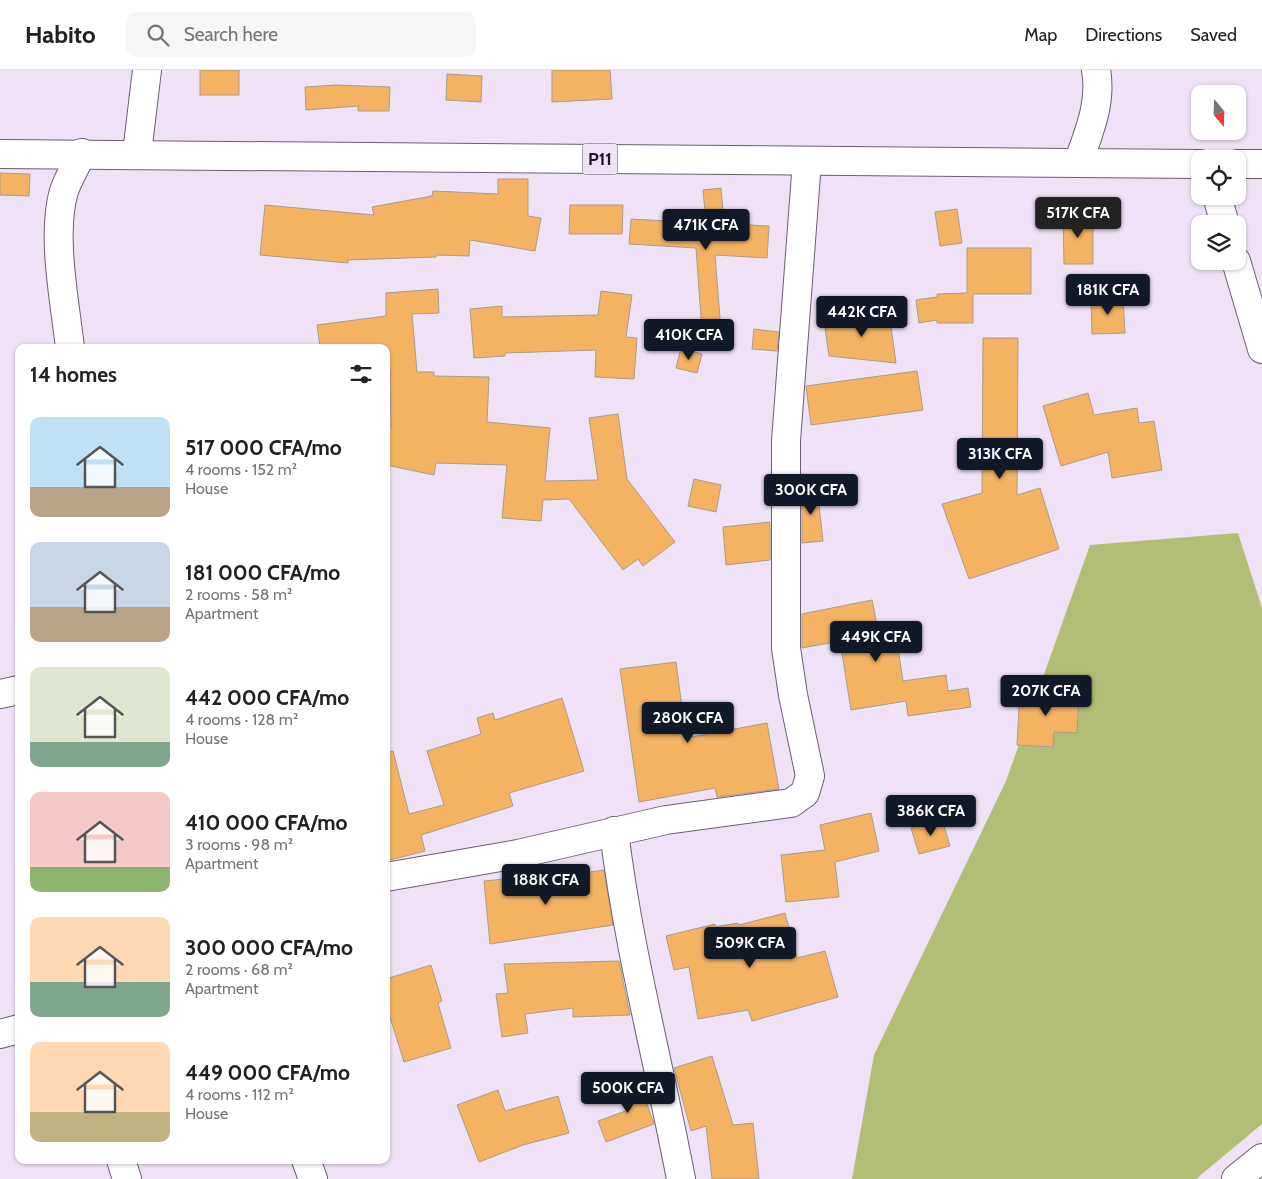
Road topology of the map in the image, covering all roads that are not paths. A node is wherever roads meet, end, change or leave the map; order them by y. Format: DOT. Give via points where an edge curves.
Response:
graph roads {
  1 [pos="147,70"];
  2 [pos="1096,70"];
  3 [pos="82,153"];
  4 [pos="137,153"];
  5 [pos="0,154"];
  6 [pos="807,161"];
  7 [pos="1078,163"];
  8 [pos="1191,164"];
  9 [pos="1246,164"];
  10 [pos="1262,164"];
  11 [pos="1239,270"];
  12 [pos="70,344"];
  13 [pos="1262,350"];
  14 [pos="15,691"];
  15 [pos="0,694"];
  16 [pos="614,831"];
  17 [pos="390,876"];
  18 [pos="15,1030"];
  19 [pos="0,1034"];
  20 [pos="1262,1158"];
  21 [pos="122,1164"];
  22 [pos="307,1164"];
  23 [pos="128,1179"];
  24 [pos="313,1179"];
  25 [pos="681,1179"];
  26 [pos="1236,1179"];
  1 -- 4 [label="street"];
  2 -- 7 [label="street" via="1095,114"];
  3 -- 4 [label="street, P11"];
  3 -- 5 [label="street, P11"];
  3 -- 12 [label="street" via="64,190 59,216 62,284"];
  4 -- 6 [label="street, P11"];
  6 -- 7 [label="street, P11"];
  6 -- 16 [label="street" via="786,441 786,633 793,696 810,776 805,793 791,803 666,820"];
  7 -- 8 [label="street, P11"];
  9 -- 10 [label="street"];
  11 -- 13 [label="street"];
  14 -- 15 [label="street"];
  16 -- 17 [label="street" via="518,854"];
  16 -- 25 [label="street" via="638,980"];
  18 -- 19 [label="street"];
  20 -- 26 [label="street"];
  21 -- 23 [label="street"];
  22 -- 24 [label="street"];
}
